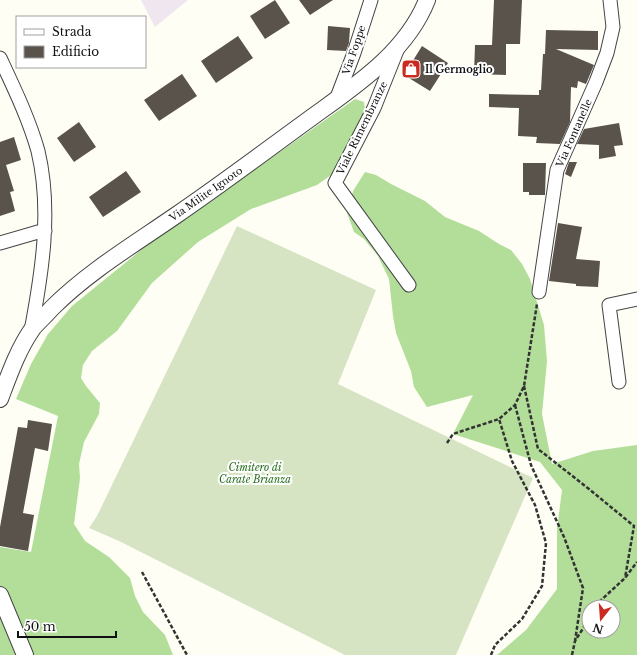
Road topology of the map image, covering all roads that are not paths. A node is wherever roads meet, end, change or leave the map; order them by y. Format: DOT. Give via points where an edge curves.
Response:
graph roads {
  1 [pos="371,0"];
  2 [pos="427,0"];
  3 [pos="610,0"];
  4 [pos="400,44"];
  5 [pos="0,58"];
  6 [pos="336,100"];
  7 [pos="45,231"];
  8 [pos="0,243"];
  9 [pos="409,285"];
  10 [pos="539,292"];
  11 [pos="637,300"];
  12 [pos="31,332"];
  13 [pos="619,382"];
  14 [pos="0,399"];
  15 [pos="0,595"];
  16 [pos="25,655"];
  1 -- 6 [label="street, Via Foppe"];
  2 -- 4 [label="street, Via Milite Ignoto" via="411,30"];
  3 -- 10 [label="street, Via Fontanelle" via="613,27 607,53 557,170"];
  4 -- 6 [label="street, Via Milite Ignoto"];
  4 -- 9 [label="street, Viale Rimembranze" via="374,108 336,183"];
  5 -- 7 [label="street" via="24,110 38,151 43,185"];
  6 -- 12 [label="street, Via Milite Ignoto" via="93,272 58,302"];
  7 -- 8 [label="street"];
  7 -- 12 [label="street"];
  11 -- 13 [label="street" via="609,305"];
  12 -- 14 [label="street, Via Milite Ignoto" via="17,356"];
  15 -- 16 [label="street"];
}
